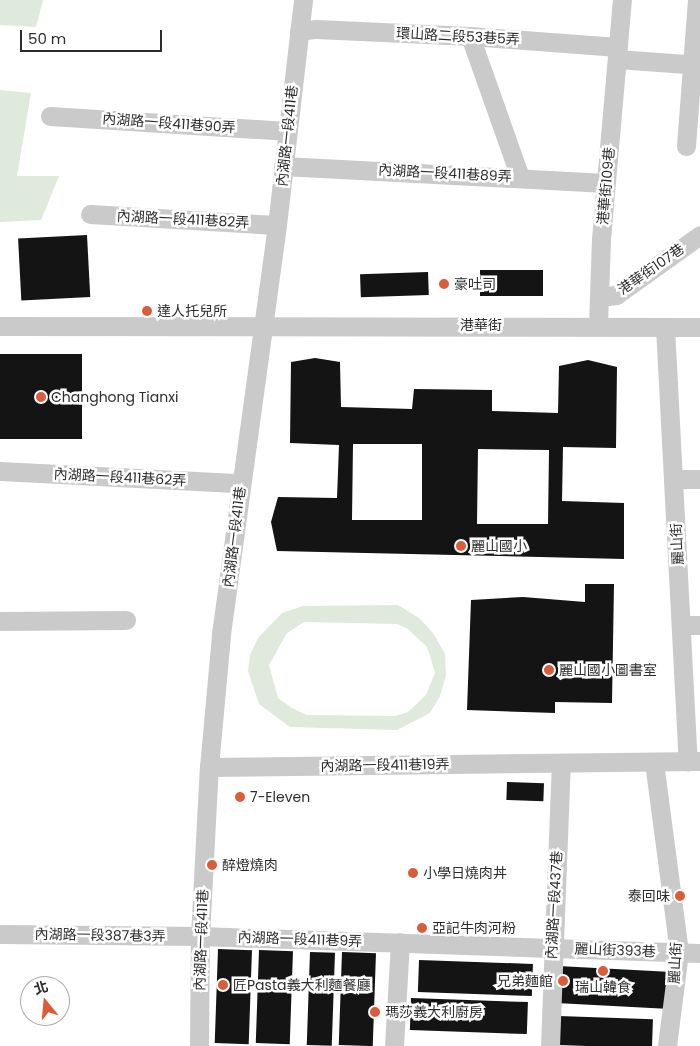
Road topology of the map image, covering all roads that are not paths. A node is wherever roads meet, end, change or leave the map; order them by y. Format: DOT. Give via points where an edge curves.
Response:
graph roads {
  1 [pos="303,0"];
  2 [pos="622,0"];
  3 [pos="696,0"];
  4 [pos="299,31"];
  5 [pos="470,36"];
  6 [pos="617,53"];
  7 [pos="696,64"];
  8 [pos="50,116"];
  9 [pos="287,131"];
  10 [pos="686,146"];
  11 [pos="283,166"];
  12 [pos="520,177"];
  13 [pos="606,182"];
  14 [pos="90,214"];
  15 [pos="277,225"];
  16 [pos="700,235"];
  17 [pos="600,297"];
  18 [pos="263,325"];
  19 [pos="598,325"];
  20 [pos="0,326"];
  21 [pos="665,326"];
  22 [pos="700,327"];
  23 [pos="0,471"];
  24 [pos="673,479"];
  25 [pos="700,479"];
  26 [pos="240,483"];
  27 [pos="126,620"];
  28 [pos="0,621"];
  29 [pos="681,625"];
  30 [pos="700,625"];
  31 [pos="694,761"];
  32 [pos="654,762"];
  33 [pos="561,764"];
  34 [pos="209,767"];
  35 [pos="0,934"];
  36 [pos="200,936"];
  37 [pos="400,942"];
  38 [pos="552,948"];
  39 [pos="679,952"];
  40 [pos="700,953"];
  41 [pos="199,1046"];
  42 [pos="394,1046"];
  43 [pos="550,1046"];
  44 [pos="667,1046"];
  1 -- 4 [label="street, 內湖路一段411巷"];
  2 -- 6 [label="street, 港華街109巷"];
  3 -- 7 [label="street"];
  4 -- 5 [label="street, 環山路二段53巷5弄" via="316,28"];
  4 -- 9 [label="street, 內湖路一段411巷"];
  5 -- 6 [label="street, 環山路二段53巷5弄"];
  5 -- 12 [label="street"];
  6 -- 7 [label="street, 環山路二段53巷5弄"];
  6 -- 13 [label="street, 港華街109巷"];
  7 -- 10 [label="street"];
  8 -- 9 [label="street, 內湖路一段411巷90弄"];
  9 -- 11 [label="street, 內湖路一段411巷"];
  11 -- 12 [label="street, 內湖路一段411巷89弄"];
  11 -- 15 [label="street, 內湖路一段411巷"];
  12 -- 13 [label="street, 內湖路一段411巷89弄"];
  13 -- 17 [label="street, 港華街109巷"];
  14 -- 15 [label="street, 內湖路一段411巷82弄"];
  15 -- 18 [label="street, 內湖路一段411巷"];
  16 -- 17 [label="street, 港華街107巷" via="616,295"];
  17 -- 19 [label="street, 港華街109巷"];
  18 -- 19 [label="street, 港華街"];
  18 -- 20 [label="street, 港華街"];
  18 -- 26 [label="street, 內湖路一段411巷"];
  19 -- 21 [label="street, 港華街"];
  21 -- 22 [label="street, 港華街"];
  21 -- 24 [label="street, 麗山街"];
  23 -- 26 [label="street, 內湖路一段411巷62弄"];
  24 -- 25 [label="street"];
  24 -- 29 [label="street, 麗山街"];
  26 -- 34 [label="street, 內湖路一段411巷" via="221,634"];
  27 -- 28 [label="street"];
  29 -- 30 [label="street"];
  29 -- 31 [label="street, 麗山街"];
  31 -- 32 [label="street, 內湖路一段411巷19弄"];
  32 -- 33 [label="street, 內湖路一段411巷19弄"];
  32 -- 39 [label="street, 麗山街"];
  33 -- 34 [label="street, 內湖路一段411巷19弄"];
  33 -- 38 [label="street, 內湖路一段437巷"];
  34 -- 36 [label="street, 內湖路一段411巷"];
  35 -- 36 [label="street, 內湖路一段387巷3弄"];
  36 -- 37 [label="street, 內湖路一段411巷9弄"];
  36 -- 41 [label="street, 內湖路一段411巷"];
  37 -- 38 [label="street, 內湖路一段411巷9弄"];
  37 -- 42 [label="street"];
  38 -- 39 [label="street, 麗山街393巷"];
  38 -- 43 [label="street, 內湖路一段437巷"];
  39 -- 40 [label="street, 麗山街393巷"];
  39 -- 44 [label="street, 麗山街"];
}
